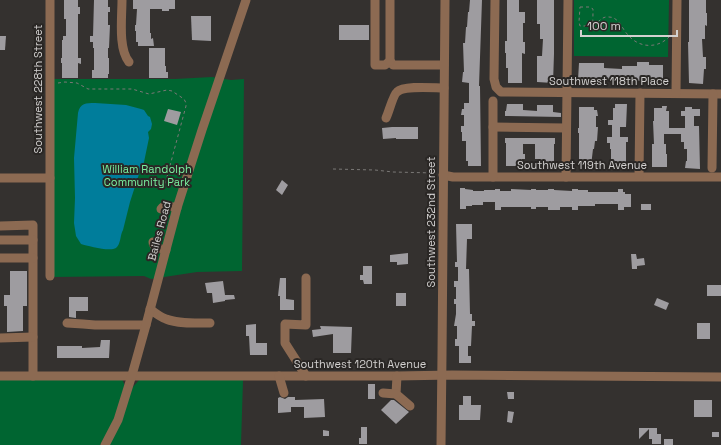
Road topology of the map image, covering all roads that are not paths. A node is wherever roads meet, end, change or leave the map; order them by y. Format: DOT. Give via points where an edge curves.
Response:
graph roads {
  1 [pos="50,0"];
  2 [pos="122,0"];
  3 [pos="246,0"];
  4 [pos="375,0"];
  5 [pos="390,0"];
  6 [pos="444,0"];
  7 [pos="494,0"];
  8 [pos="568,0"];
  9 [pos="677,0"];
  10 [pos="390,61"];
  11 [pos="129,62"];
  12 [pos="444,65"];
  13 [pos="444,88"];
  14 [pos="567,93"];
  15 [pos="640,93"];
  16 [pos="676,93"];
  17 [pos="717,94"];
  18 [pos="494,101"];
  19 [pos="386,118"];
  20 [pos="493,127"];
  21 [pos="717,127"];
  22 [pos="566,128"];
  23 [pos="712,168"];
  24 [pos="443,175"];
  25 [pos="639,176"];
  26 [pos="493,177"];
  27 [pos="566,177"];
  28 [pos="721,177"];
  29 [pos="0,178"];
  30 [pos="50,178"];
  31 [pos="177,208"];
  32 [pos="161,209"];
  33 [pos="0,226"];
  34 [pos="0,240"];
  35 [pos="33,240"];
  36 [pos="152,242"];
  37 [pos="166,250"];
  38 [pos="0,258"];
  39 [pos="33,258"];
  40 [pos="50,276"];
  41 [pos="306,278"];
  42 [pos="150,309"];
  43 [pos="67,323"];
  44 [pos="210,323"];
  45 [pos="146,325"];
  46 [pos="33,337"];
  47 [pos="0,338"];
  48 [pos="132,375"];
  49 [pos="442,375"];
  50 [pos="0,376"];
  51 [pos="33,376"];
  52 [pos="279,376"];
  53 [pos="306,376"];
  54 [pos="397,376"];
  55 [pos="721,377"];
  56 [pos="284,393"];
  57 [pos="383,393"];
  58 [pos="396,394"];
  59 [pos="410,406"];
  60 [pos="105,445"];
  61 [pos="441,445"];
  1 -- 30 [label="street, Southwest 228th Street"];
  2 -- 11 [label="street" via="123,46"];
  3 -- 31 [label="street, Bailes Road"];
  4 -- 10 [label="street" via="375,65 385,65"];
  5 -- 10 [label="street"];
  6 -- 12 [label="street, Southwest 232nd Street"];
  7 -- 14 [label="street, Southwest 118th Place" via="494,79 498,89 504,92"];
  8 -- 14 [label="street"];
  9 -- 16 [label="street"];
  10 -- 12 [label="street" via="393,65"];
  12 -- 13 [label="street, Southwest 232nd Street"];
  13 -- 19 [label="street" via="400,89 396,92"];
  13 -- 24 [label="street, Southwest 232nd Street"];
  14 -- 15 [label="street, Southwest 118th Place"];
  14 -- 22 [label="street"];
  15 -- 16 [label="street, Southwest 118th Place"];
  15 -- 25 [label="street"];
  16 -- 17 [label="street, Southwest 118th Place"];
  17 -- 21 [label="street"];
  18 -- 20 [label="street"];
  20 -- 22 [label="street"];
  20 -- 26 [label="street"];
  21 -- 23 [label="street"];
  22 -- 27 [label="street"];
  24 -- 26 [label="street, Southwest 119th Avenue"];
  24 -- 49 [label="street, Southwest 232nd Street"];
  25 -- 27 [label="street, Southwest 119th Avenue"];
  25 -- 28 [label="street, Southwest 119th Avenue"];
  26 -- 27 [label="street, Southwest 119th Avenue"];
  29 -- 30 [label="street"];
  30 -- 40 [label="street, Southwest 228th Street"];
  31 -- 32 [label="street" via="166,205"];
  31 -- 37 [label="street, Bailes Road"];
  33 -- 35 [label="street" via="33,225"];
  34 -- 35 [label="street"];
  35 -- 39 [label="street"];
  36 -- 37 [label="street" via="154,246"];
  37 -- 42 [label="street, Bailes Road"];
  38 -- 39 [label="street"];
  39 -- 46 [label="street"];
  41 -- 53 [label="street" via="306,325 285,324 284,343"];
  42 -- 44 [label="street" via="167,320"];
  42 -- 45 [label="street, Bailes Road"];
  43 -- 45 [label="street"];
  45 -- 48 [label="street, Bailes Road"];
  46 -- 47 [label="street"];
  46 -- 51 [label="street"];
  48 -- 51 [label="street, Southwest 120th Avenue"];
  48 -- 52 [label="street, Southwest 120th Avenue"];
  48 -- 60 [label="street, Bailes Road" via="118,420"];
  49 -- 54 [label="street, Southwest 120th Avenue"];
  49 -- 55 [label="street, Southwest 120th Avenue"];
  49 -- 61 [label="street, Southwest 232nd Street"];
  50 -- 51 [label="street, Southwest 120th Avenue"];
  52 -- 53 [label="street, Southwest 120th Avenue"];
  52 -- 56 [label="street"];
  53 -- 54 [label="street, Southwest 120th Avenue"];
  54 -- 58 [label="street"];
  57 -- 58 [label="street"];
  58 -- 59 [label="street"];
}
